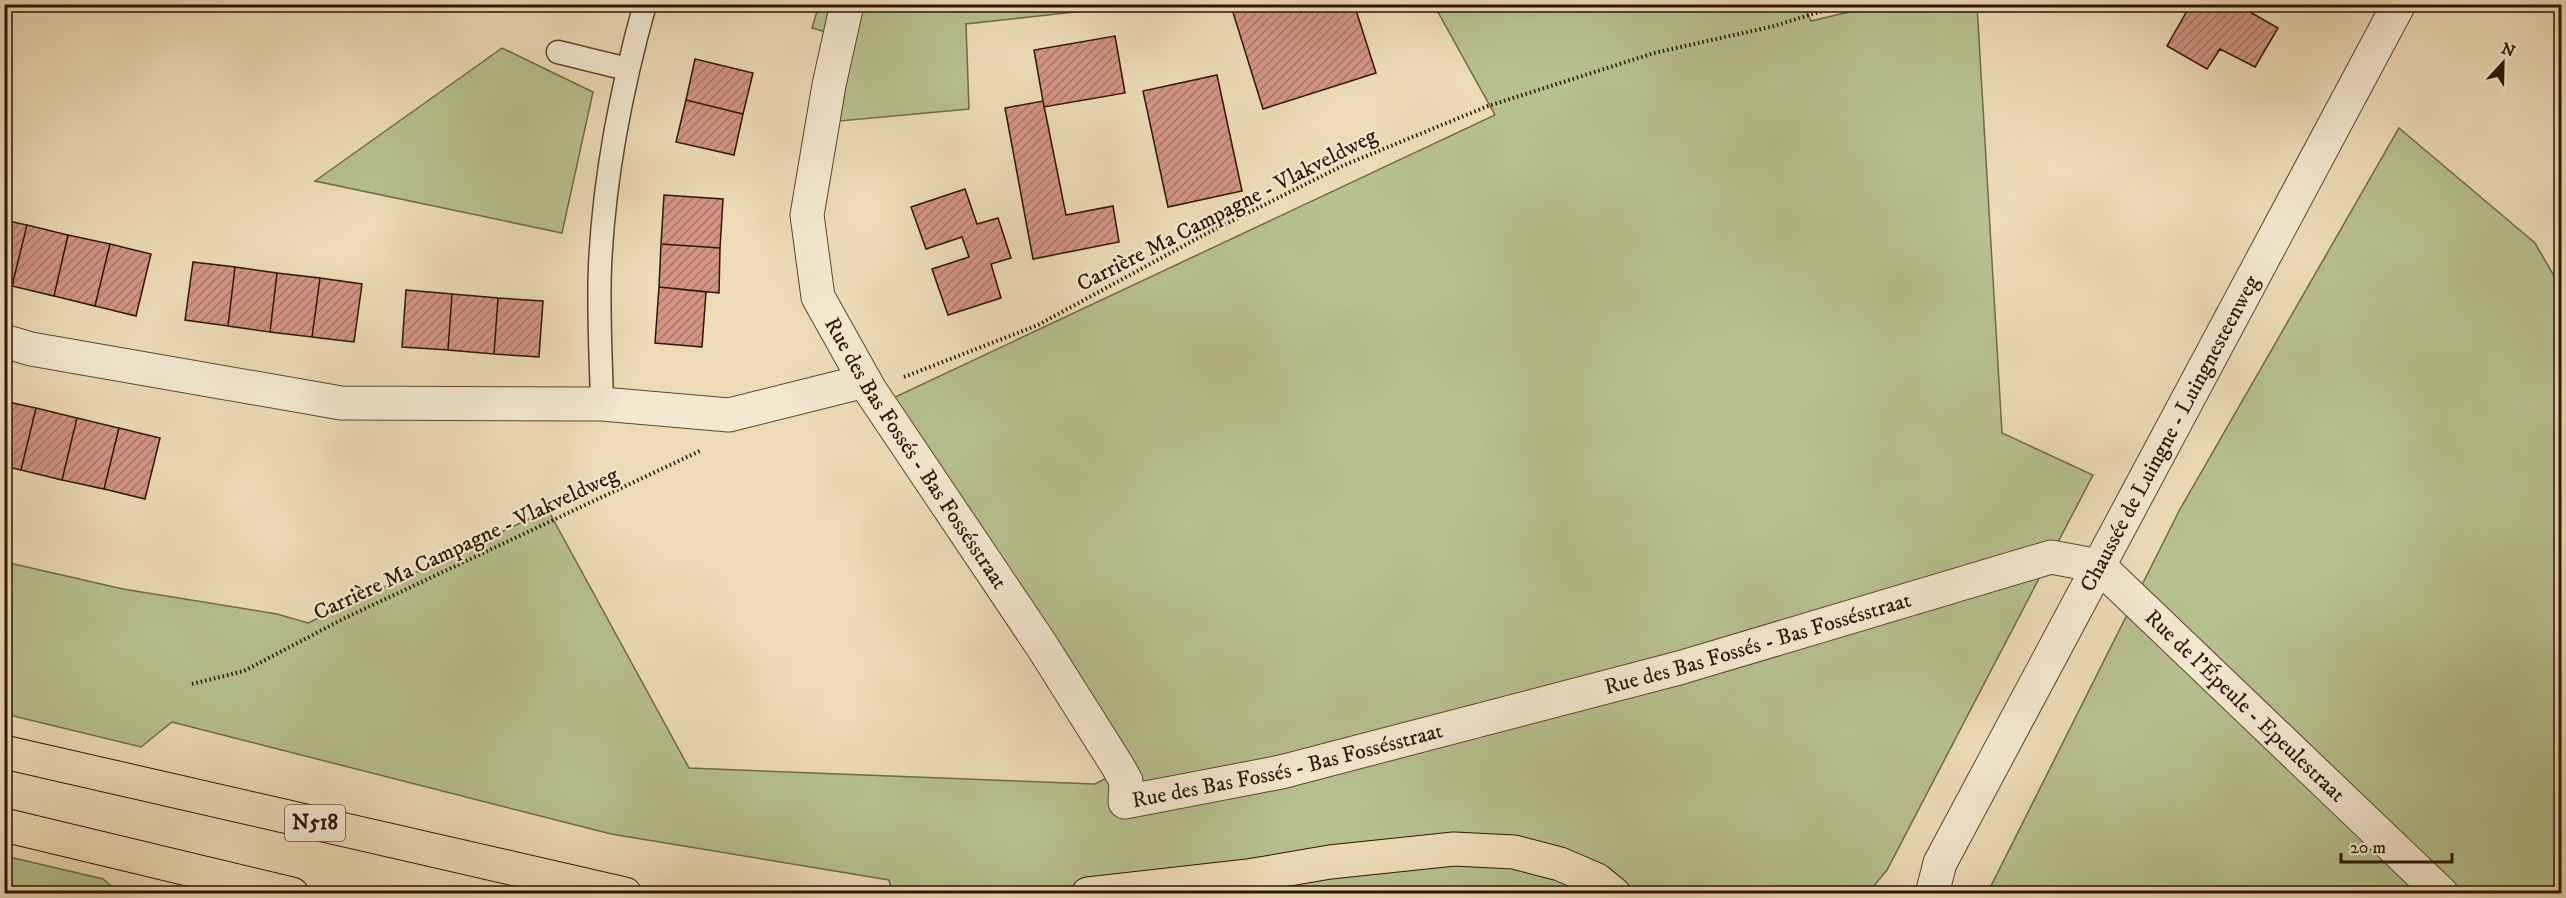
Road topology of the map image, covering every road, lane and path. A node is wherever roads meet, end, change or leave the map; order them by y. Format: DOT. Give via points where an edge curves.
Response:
graph roads {
  1 [pos="645,4"];
  2 [pos="847,4"];
  3 [pos="1845,4"];
  4 [pos="2399,4"];
  5 [pos="558,52"];
  6 [pos="627,69"];
  7 [pos="4,340"];
  8 [pos="867,385"];
  9 [pos="602,404"];
  10 [pos="729,415"];
  11 [pos="2099,566"];
  12 [pos="192,684"];
  13 [pos="4,752"];
  14 [pos="4,825"];
  15 [pos="1936,878"];
  16 [pos="292,894"];
  17 [pos="625,894"];
  18 [pos="1088,894"];
  19 [pos="1614,894"];
  20 [pos="1911,894"];
  21 [pos="2442,894"];
  1 -- 6 [label="lane"];
  2 -- 8 [label="street, Rue des Bas Fossés - Bas Fossésstraat" via="807,216 818,297"];
  3 -- 8 [label="path, Carrière Ma Campagne - Vlakveldweg" via="1774,26 1654,54 1488,106 1342,166 1038,325"];
  4 -- 11 [label="street, Chaussée de Luingne - Luingnesteenweg"];
  5 -- 6 [label="lane"];
  6 -- 9 [label="lane" via="610,159 600,267"];
  7 -- 9 [label="street" via="31,349 341,403"];
  8 -- 10 [label="street"];
  8 -- 11 [label="street, Rue des Bas Fossés - Bas Fossésstraat" via="1042,646 1126,781 1125,802 1281,772 1680,668 2051,557"];
  9 -- 10 [label="street"];
  10 -- 12 [label="path, Carrière Ma Campagne - Vlakveldweg" via="733,435 345,618 244,671"];
  11 -- 15 [label="street, Chaussée de Luingne - Luingnesteenweg"];
  11 -- 21 [label="street, Rue de l'Épeule - Epeulestraat"];
  13 -- 17 [label="highway, N518"];
  14 -- 16 [label="highway"];
  15 -- 20 [label="street, Chaussée de Luingne - Luingnesteenweg"];
  18 -- 19 [label="highway" via="1454,849 1514,852 1560,864 1597,880"];
}
